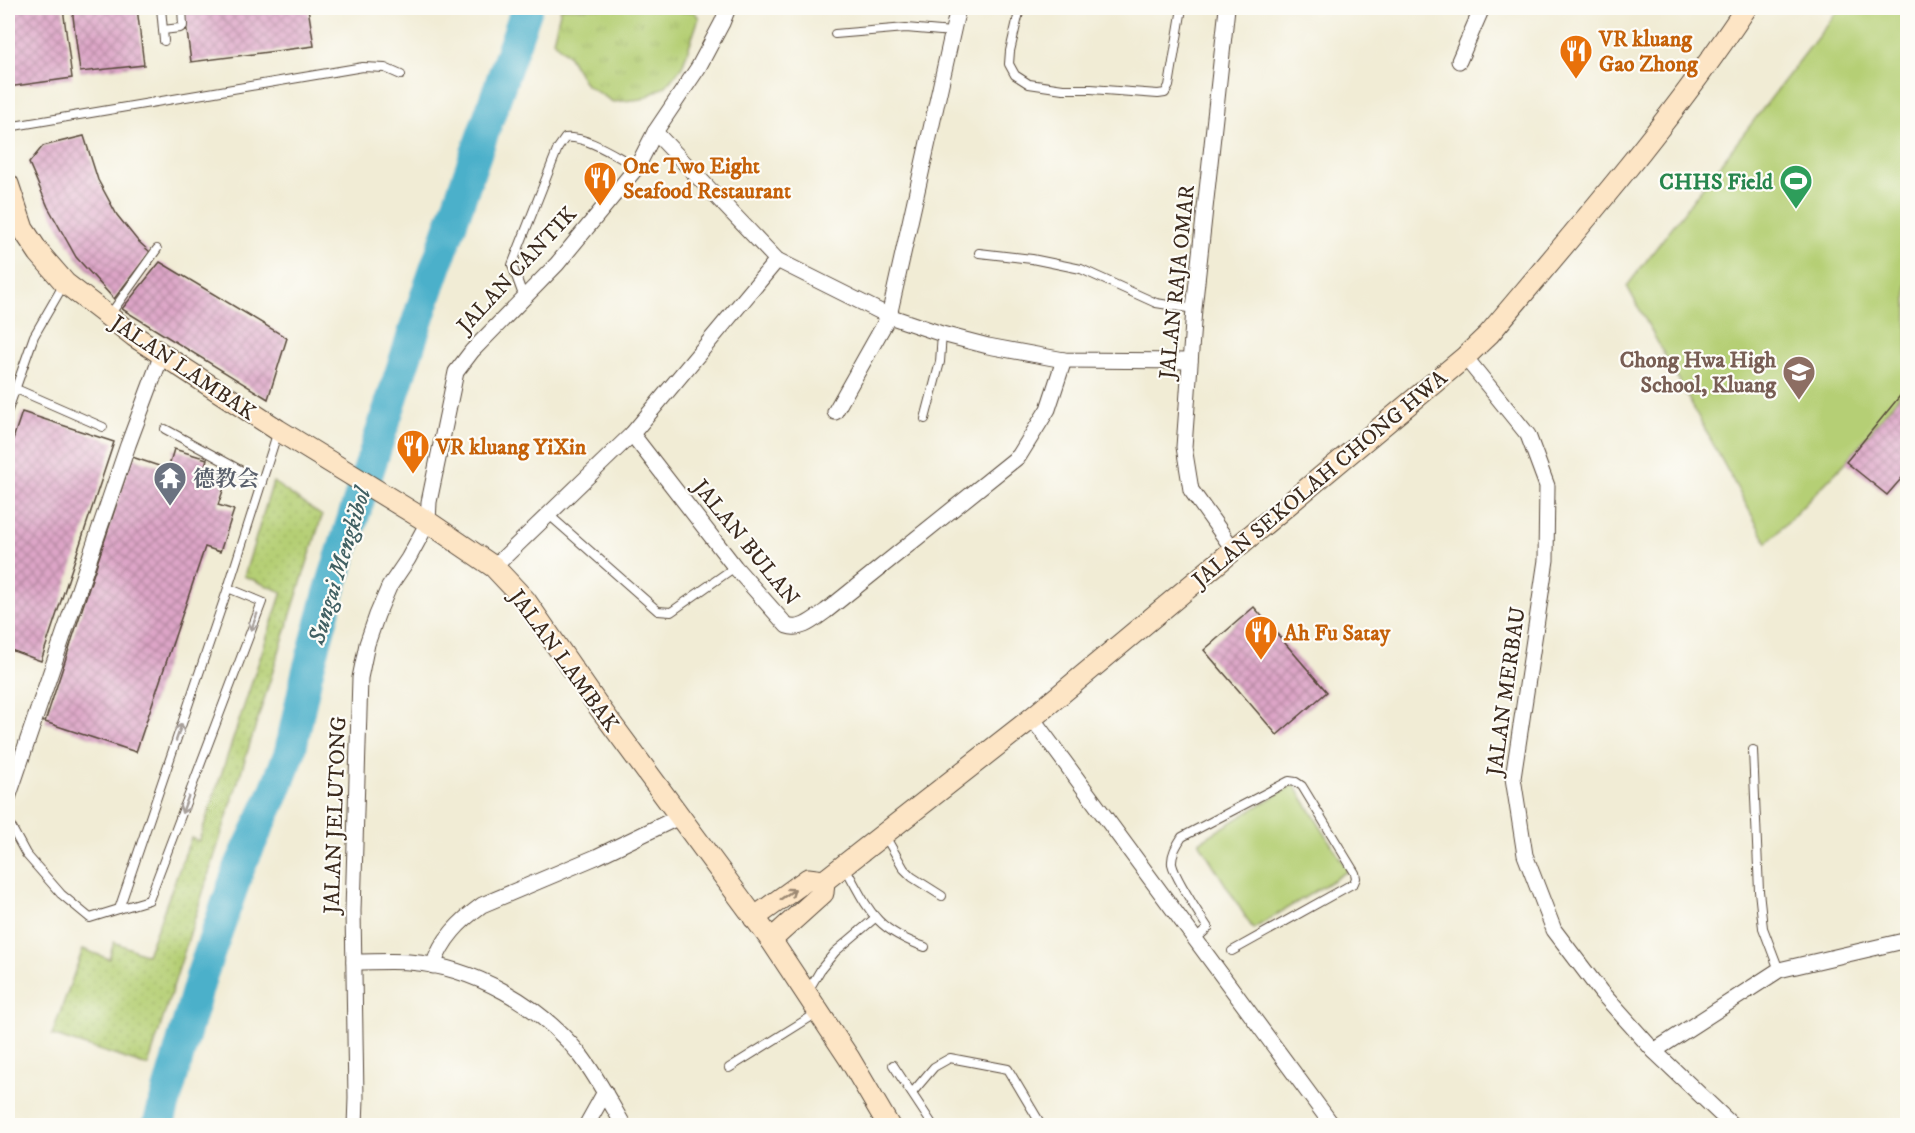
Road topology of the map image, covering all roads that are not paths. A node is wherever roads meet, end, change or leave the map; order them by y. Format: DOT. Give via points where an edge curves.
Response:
graph roads {
  1 [pos="161,8"];
  2 [pos="182,8"];
  3 [pos="728,8"];
  4 [pos="958,8"];
  5 [pos="1020,8"];
  6 [pos="1182,8"];
  7 [pos="1227,8"];
  8 [pos="1482,8"];
  9 [pos="1746,8"];
  10 [pos="163,30"];
  11 [pos="952,32"];
  12 [pos="835,34"];
  13 [pos="164,41"];
  14 [pos="1459,61"];
  15 [pos="401,75"];
  16 [pos="8,127"];
  17 [pos="655,132"];
  18 [pos="636,167"];
  19 [pos="8,184"];
  20 [pos="157,249"];
  21 [pos="979,253"];
  22 [pos="777,260"];
  23 [pos="65,283"];
  24 [pos="524,298"];
  25 [pos="1194,309"];
  26 [pos="109,316"];
  27 [pos="889,316"];
  28 [pos="942,334"];
  29 [pos="162,354"];
  30 [pos="1465,357"];
  31 [pos="1064,360"];
  32 [pos="1190,361"];
  33 [pos="14,388"];
  34 [pos="8,410"];
  35 [pos="835,412"];
  36 [pos="925,419"];
  37 [pos="103,427"];
  38 [pos="165,429"];
  39 [pos="278,430"];
  40 [pos="632,434"];
  41 [pos="262,482"];
  42 [pos="548,514"];
  43 [pos="428,522"];
  44 [pos="1233,549"];
  45 [pos="494,567"];
  46 [pos="735,567"];
  47 [pos="228,588"];
  48 [pos="1032,718"];
  49 [pos="1753,750"];
  50 [pos="8,798"];
  51 [pos="681,816"];
  52 [pos="8,821"];
  53 [pos="884,834"];
  54 [pos="844,865"];
  55 [pos="824,880"];
  56 [pos="942,896"];
  57 [pos="119,909"];
  58 [pos="754,918"];
  59 [pos="875,918"];
  60 [pos="1196,939"];
  61 [pos="771,940"];
  62 [pos="1908,940"];
  63 [pos="924,947"];
  64 [pos="1232,951"];
  65 [pos="354,962"];
  66 [pos="433,966"];
  67 [pos="1779,970"];
  68 [pos="807,993"];
  69 [pos="819,1012"];
  70 [pos="1654,1051"];
  71 [pos="893,1065"];
  72 [pos="729,1068"];
  73 [pos="605,1092"];
  74 [pos="912,1093"];
  75 [pos="355,1125"];
  76 [pos="586,1125"];
  77 [pos="624,1125"];
  78 [pos="889,1125"];
  79 [pos="931,1125"];
  80 [pos="1042,1125"];
  81 [pos="1333,1125"];
  82 [pos="1733,1125"];
  1 -- 10 [label="lane"];
  2 -- 10 [label="lane" via="183,26"];
  3 -- 17 [label="street, JALAN CANTIK" via="698,68"];
  4 -- 11 [label="street"];
  5 -- 6 [label="lane" via="1010,64 1015,75 1029,84 1158,94 1169,86"];
  7 -- 25 [label="street, JALAN RAJA OMAR"];
  8 -- 14 [label="street"];
  9 -- 30 [label="street, JALAN SEKOLAH CHONG HWA" via="1657,132 1489,334"];
  10 -- 13 [label="lane"];
  11 -- 12 [label="lane" via="906,28"];
  11 -- 27 [label="street"];
  15 -- 16 [label="lane" via="385,68 363,68"];
  17 -- 18 [label="street, JALAN CANTIK"];
  17 -- 22 [label="street"];
  18 -- 24 [label="street, JALAN CANTIK"];
  18 -- 24 [label="lane" via="586,141 565,138 512,265"];
  19 -- 23 [label="street, JALAN LAMBAK" via="23,229"];
  20 -- 26 [label="lane"];
  21 -- 25 [label="lane" via="1081,269 1156,303"];
  22 -- 27 [label="street"];
  22 -- 40 [label="street"];
  23 -- 26 [label="street, JALAN LAMBAK"];
  23 -- 33 [label="lane" via="34,336"];
  24 -- 43 [label="street, JALAN CANTIK" via="456,372"];
  25 -- 32 [label="street, JALAN RAJA OMAR"];
  26 -- 29 [label="street, JALAN LAMBAK"];
  27 -- 28 [label="street"];
  27 -- 35 [label="street"];
  28 -- 31 [label="street"];
  28 -- 36 [label="lane" via="940,362"];
  29 -- 39 [label="street, JALAN LAMBAK"];
  29 -- 50 [label="street"];
  30 -- 44 [label="street, JALAN SEKOLAH CHONG HWA"];
  30 -- 70 [label="street, JALAN MERBAU" via="1528,435 1547,486 1546,560 1513,778 1525,855 1554,930 1600,992"];
  31 -- 32 [label="street"];
  31 -- 46 [label="street, JALAN BULAN" via="1048,409 1019,456 805,626 787,626"];
  32 -- 44 [label="street, JALAN RAJA OMAR" via="1184,447 1191,490"];
  33 -- 34 [label="lane"];
  33 -- 37 [label="lane"];
  38 -- 41 [label="lane"];
  39 -- 41 [label="lane"];
  39 -- 43 [label="street, JALAN LAMBAK"];
  40 -- 42 [label="street"];
  40 -- 46 [label="street, JALAN BULAN"];
  41 -- 47 [label="lane"];
  42 -- 45 [label="street"];
  42 -- 46 [label="lane" via="658,611 670,612"];
  43 -- 45 [label="street, JALAN LAMBAK"];
  43 -- 65 [label="street, JALAN JELUTONG" via="389,587 367,644 360,678"];
  44 -- 48 [label="street, JALAN SEKOLAH CHONG HWA"];
  45 -- 51 [label="street, JALAN LAMBAK" via="525,600"];
  57 -- 47 [label="lane, one-way"];
  47 -- 57 [label="lane, one-way" via="262,602 149,900"];
  48 -- 53 [label="street, JALAN SEKOLAH CHONG HWA"];
  48 -- 60 [label="street"];
  49 -- 67 [label="lane" via="1763,928"];
  51 -- 58 [label="street, JALAN LAMBAK"];
  51 -- 66 [label="street" via="482,905 450,933"];
  52 -- 57 [label="lane" via="26,854 61,894 90,918"];
  53 -- 54 [label="street, JALAN SEKOLAH CHONG HWA"];
  53 -- 56 [label="lane" via="904,869"];
  54 -- 55 [label="street, JALAN SEKOLAH CHONG HWA"];
  54 -- 59 [label="lane"];
  58 -- 55 [label="street, JALAN SEKOLAH CHONG HWA, one-way" via="808,879"];
  55 -- 61 [label="street, JALAN SEKOLAH CHONG HWA" via="823,893"];
  58 -- 61 [label="street, JALAN LAMBAK"];
  59 -- 63 [label="lane" via="894,934"];
  59 -- 68 [label="lane" via="835,952"];
  60 -- 64 [label="lane" via="1208,928 1172,863 1182,837 1289,781 1296,782 1355,873 1354,884"];
  60 -- 81 [label="street"];
  61 -- 68 [label="street, JALAN LAMBAK"];
  62 -- 67 [label="street"];
  65 -- 66 [label="street"];
  65 -- 75 [label="street, JALAN JELUTONG"];
  66 -- 73 [label="street" via="491,985 539,1015 581,1057"];
  67 -- 70 [label="street"];
  68 -- 69 [label="street, JALAN LAMBAK"];
  69 -- 72 [label="lane"];
  69 -- 78 [label="street, JALAN LAMBAK"];
  70 -- 82 [label="street, JALAN MERBAU"];
  71 -- 74 [label="lane"];
  73 -- 76 [label="street"];
  73 -- 77 [label="street"];
  74 -- 79 [label="lane"];
  74 -- 80 [label="lane" via="934,1067 950,1058 1008,1069"];
}
